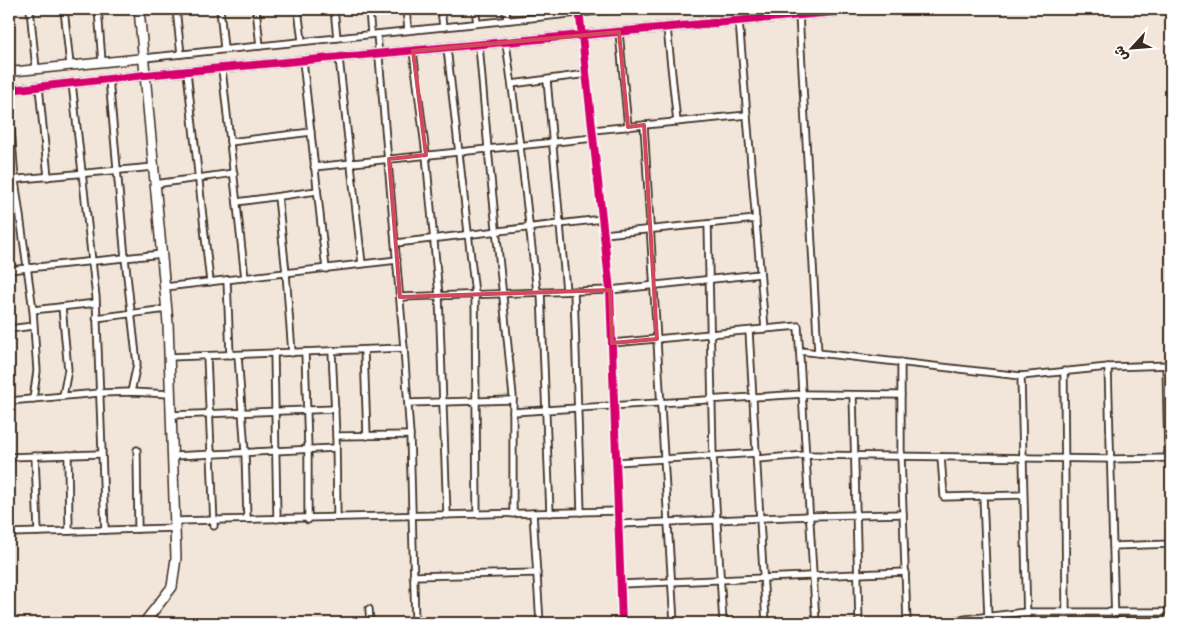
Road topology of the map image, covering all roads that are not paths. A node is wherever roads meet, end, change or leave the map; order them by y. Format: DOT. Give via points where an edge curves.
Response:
graph roads {
  1 [pos="30,9"];
  2 [pos="64,9"];
  3 [pos="98,9"];
  4 [pos="139,9"];
  5 [pos="176,9"];
  6 [pos="220,9"];
  7 [pos="256,9"];
  8 [pos="298,9"];
  9 [pos="334,9"];
  10 [pos="368,9"];
  11 [pos="406,9"];
  12 [pos="441,9"];
  13 [pos="475,9"];
  14 [pos="506,9"];
  15 [pos="538,9"];
  16 [pos="617,9"];
  17 [pos="867,9"];
  18 [pos="580,11"];
  19 [pos="795,13"];
  20 [pos="539,17"];
  21 [pos="507,20"];
  22 [pos="739,22"];
  23 [pos="477,23"];
  24 [pos="443,27"];
  25 [pos="667,28"];
  26 [pos="408,30"];
  27 [pos="619,32"];
  28 [pos="374,34"];
  29 [pos="582,36"];
  30 [pos="337,38"];
  31 [pos="302,41"];
  32 [pos="506,43"];
  33 [pos="479,45"];
  34 [pos="260,46"];
  35 [pos="447,48"];
  36 [pos="224,49"];
  37 [pos="413,51"];
  38 [pos="181,54"];
  39 [pos="380,54"];
  40 [pos="144,58"];
  41 [pos="339,58"];
  42 [pos="303,61"];
  43 [pos="102,62"];
  44 [pos="70,65"];
  45 [pos="36,69"];
  46 [pos="222,69"];
  47 [pos="9,72"];
  48 [pos="187,72"];
  49 [pos="586,74"];
  50 [pos="145,75"];
  51 [pos="109,79"];
  52 [pos="547,80"];
  53 [pos="72,83"];
  54 [pos="512,84"];
  55 [pos="38,86"];
  56 [pos="9,90"];
  57 [pos="9,102"];
  58 [pos="747,115"];
  59 [pos="677,122"];
  60 [pos="644,125"];
  61 [pos="628,127"];
  62 [pos="593,130"];
  63 [pos="311,132"];
  64 [pos="594,138"];
  65 [pos="230,142"];
  66 [pos="552,143"];
  67 [pos="520,146"];
  68 [pos="488,149"];
  69 [pos="458,152"];
  70 [pos="426,156"];
  71 [pos="389,159"];
  72 [pos="351,163"];
  73 [pos="154,166"];
  74 [pos="314,167"];
  75 [pos="117,170"];
  76 [pos="82,173"];
  77 [pos="234,173"];
  78 [pos="48,176"];
  79 [pos="199,178"];
  80 [pos="12,180"];
  81 [pos="155,184"];
  82 [pos="317,192"];
  83 [pos="278,196"];
  84 [pos="237,202"];
  85 [pos="602,219"];
  86 [pos="756,220"];
  87 [pos="560,224"];
  88 [pos="708,224"];
  89 [pos="529,228"];
  90 [pos="650,230"];
  91 [pos="496,231"];
  92 [pos="604,234"];
  93 [pos="468,235"];
  94 [pos="434,238"];
  95 [pos="396,243"];
  96 [pos="162,254"];
  97 [pos="125,258"];
  98 [pos="397,260"];
  99 [pos="92,262"];
  100 [pos="362,264"];
  101 [pos="27,269"];
  102 [pos="326,269"];
  103 [pos="9,270"];
  104 [pos="286,273"];
  105 [pos="760,274"];
  106 [pos="245,278"];
  107 [pos="709,279"];
  108 [pos="228,280"];
  109 [pos="210,282"];
  110 [pos="654,285"];
  111 [pos="165,287"];
  112 [pos="610,290"];
  113 [pos="566,291"];
  114 [pos="574,291"];
  115 [pos="539,292"];
  116 [pos="475,294"];
  117 [pos="503,294"];
  118 [pos="439,296"];
  119 [pos="400,297"];
  120 [pos="96,303"];
  121 [pos="62,307"];
  122 [pos="167,309"];
  123 [pos="33,310"];
  124 [pos="131,314"];
  125 [pos="96,318"];
  126 [pos="33,326"];
  127 [pos="9,329"];
  128 [pos="765,329"];
  129 [pos="749,331"];
  130 [pos="710,334"];
  131 [pos="657,339"];
  132 [pos="612,343"];
  133 [pos="404,348"];
  134 [pos="364,350"];
  135 [pos="332,351"];
  136 [pos="800,351"];
  137 [pos="304,352"];
  138 [pos="274,353"];
  139 [pos="292,353"];
  140 [pos="818,353"];
  141 [pos="230,355"];
  142 [pos="238,355"];
  143 [pos="207,356"];
  144 [pos="169,357"];
  145 [pos="901,362"];
  146 [pos="1169,365"];
  147 [pos="1108,366"];
  148 [pos="1064,371"];
  149 [pos="1021,376"];
  150 [pos="131,392"];
  151 [pos="99,393"];
  152 [pos="170,394"];
  153 [pos="803,394"];
  154 [pos="853,395"];
  155 [pos="901,395"];
  156 [pos="63,396"];
  157 [pos="754,397"];
  158 [pos="34,399"];
  159 [pos="513,400"];
  160 [pos="712,400"];
  161 [pos="476,401"];
  162 [pos="9,402"];
  163 [pos="443,402"];
  164 [pos="408,403"];
  165 [pos="661,403"];
  166 [pos="614,406"];
  167 [pos="578,408"];
  168 [pos="307,409"];
  169 [pos="335,409"];
  170 [pos="546,410"];
  171 [pos="275,411"];
  172 [pos="242,412"];
  173 [pos="513,412"];
  174 [pos="210,414"];
  175 [pos="171,415"];
  176 [pos="410,435"];
  177 [pos="336,436"];
  178 [pos="367,436"];
  179 [pos="336,448"];
  180 [pos="308,449"];
  181 [pos="137,450"];
  182 [pos="276,451"];
  183 [pos="245,452"];
  184 [pos="101,454"];
  185 [pos="211,454"];
  186 [pos="68,455"];
  187 [pos="806,455"];
  188 [pos="35,456"];
  189 [pos="173,456"];
  190 [pos="713,456"];
  191 [pos="757,456"];
  192 [pos="855,456"];
  193 [pos="900,456"];
  194 [pos="9,457"];
  195 [pos="941,457"];
  196 [pos="1022,458"];
  197 [pos="1065,458"];
  198 [pos="1170,458"];
  199 [pos="664,459"];
  200 [pos="1112,459"];
  201 [pos="617,462"];
  202 [pos="1023,495"];
  203 [pos="983,496"];
  204 [pos="619,511"];
  205 [pos="581,512"];
  206 [pos="533,513"];
  207 [pos="550,513"];
  208 [pos="477,514"];
  209 [pos="513,514"];
  210 [pos="903,514"];
  211 [pos="448,515"];
  212 [pos="856,515"];
  213 [pos="412,516"];
  214 [pos="810,516"];
  215 [pos="336,518"];
  216 [pos="761,518"];
  217 [pos="247,519"];
  218 [pos="277,519"];
  219 [pos="308,519"];
  220 [pos="717,520"];
  221 [pos="668,522"];
  222 [pos="214,523"];
  223 [pos="175,524"];
  224 [pos="619,524"];
  225 [pos="138,529"];
  226 [pos="105,530"];
  227 [pos="69,531"];
  228 [pos="38,532"];
  229 [pos="9,533"];
  230 [pos="1171,544"];
  231 [pos="1113,546"];
  232 [pos="906,572"];
  233 [pos="537,573"];
  234 [pos="858,574"];
  235 [pos="413,576"];
  236 [pos="814,576"];
  237 [pos="764,578"];
  238 [pos="720,579"];
  239 [pos="671,582"];
  240 [pos="621,584"];
  241 [pos="369,608"];
  242 [pos="1026,612"];
  243 [pos="1066,612"];
  244 [pos="1115,612"];
  245 [pos="1171,612"];
  246 [pos="988,617"];
  247 [pos="144,623"];
  248 [pos="370,623"];
  249 [pos="415,623"];
  250 [pos="540,623"];
  251 [pos="622,623"];
  252 [pos="674,623"];
  253 [pos="723,623"];
  254 [pos="766,623"];
  255 [pos="816,623"];
  256 [pos="859,623"];
  257 [pos="907,623"];
  258 [pos="931,623"];
  259 [pos="939,623"];
  260 [pos="1027,623"];
  261 [pos="1115,623"];
  1 -- 45 [label="street"];
  2 -- 44 [label="street"];
  3 -- 43 [label="street"];
  4 -- 40 [label="main road"];
  5 -- 38 [label="street"];
  6 -- 36 [label="street"];
  7 -- 34 [label="street"];
  8 -- 31 [label="street"];
  9 -- 30 [label="street"];
  10 -- 28 [label="street"];
  11 -- 26 [label="street"];
  12 -- 24 [label="street"];
  13 -- 23 [label="street"];
  14 -- 21 [label="street"];
  15 -- 20 [label="street"];
  16 -- 18 [label="street"];
  17 -- 19 [label="street"];
  18 -- 20 [label="street"];
  18 -- 29 [label="street"];
  19 -- 22 [label="street"];
  19 -- 140 [label="street"];
  20 -- 21 [label="street"];
  21 -- 23 [label="street"];
  22 -- 25 [label="street"];
  22 -- 58 [label="street"];
  23 -- 24 [label="street"];
  24 -- 26 [label="street"];
  25 -- 27 [label="street"];
  25 -- 59 [label="street"];
  26 -- 28 [label="street"];
  27 -- 29 [label="street"];
  27 -- 61 [label="street"];
  28 -- 30 [label="street"];
  28 -- 39 [label="street"];
  29 -- 32 [label="street"];
  29 -- 49 [label="street"];
  30 -- 31 [label="street"];
  31 -- 34 [label="street"];
  32 -- 33 [label="street"];
  32 -- 54 [label="street"];
  33 -- 35 [label="street"];
  33 -- 68 [label="street"];
  34 -- 36 [label="street"];
  35 -- 37 [label="street"];
  35 -- 69 [label="street"];
  36 -- 38 [label="street"];
  37 -- 39 [label="street"];
  37 -- 70 [label="street"];
  38 -- 40 [label="street"];
  39 -- 41 [label="street"];
  39 -- 71 [label="street"];
  40 -- 43 [label="street"];
  40 -- 50 [label="main road"];
  41 -- 42 [label="street"];
  41 -- 72 [label="street"];
  42 -- 46 [label="street"];
  42 -- 63 [label="street"];
  43 -- 44 [label="street"];
  44 -- 45 [label="street"];
  45 -- 47 [label="street"];
  46 -- 48 [label="street"];
  46 -- 65 [label="street"];
  48 -- 50 [label="street"];
  48 -- 79 [label="street"];
  49 -- 52 [label="street"];
  49 -- 62 [label="street"];
  50 -- 51 [label="street"];
  50 -- 73 [label="main road"];
  51 -- 53 [label="street"];
  51 -- 75 [label="street"];
  52 -- 54 [label="street"];
  52 -- 66 [label="street"];
  53 -- 55 [label="street"];
  53 -- 76 [label="street"];
  54 -- 67 [label="street"];
  55 -- 56 [label="street"];
  55 -- 78 [label="street"];
  57 -- 80 [label="street"];
  58 -- 59 [label="street"];
  58 -- 86 [label="street"];
  59 -- 60 [label="street"];
  60 -- 61 [label="street"];
  60 -- 90 [label="street"];
  61 -- 62 [label="street"];
  62 -- 64 [label="street"];
  63 -- 65 [label="street"];
  63 -- 74 [label="street"];
  64 -- 66 [label="street"];
  64 -- 85 [label="street"];
  65 -- 77 [label="street"];
  66 -- 67 [label="street"];
  66 -- 87 [label="street"];
  67 -- 68 [label="street"];
  67 -- 89 [label="street"];
  68 -- 69 [label="street"];
  68 -- 91 [label="street"];
  69 -- 70 [label="street"];
  69 -- 93 [label="street"];
  70 -- 71 [label="street"];
  70 -- 94 [label="street"];
  71 -- 72 [label="street"];
  71 -- 95 [label="street"];
  72 -- 74 [label="street"];
  72 -- 100 [label="street"];
  73 -- 75 [label="street"];
  73 -- 81 [label="main road"];
  74 -- 82 [label="street"];
  75 -- 76 [label="street"];
  75 -- 97 [label="street"];
  76 -- 78 [label="street"];
  76 -- 99 [label="street"];
  77 -- 79 [label="street"];
  77 -- 84 [label="street"];
  78 -- 80 [label="street"];
  79 -- 81 [label="street"];
  79 -- 109 [label="street"];
  80 -- 101 [label="street"];
  81 -- 96 [label="main road"];
  82 -- 83 [label="street"];
  82 -- 102 [label="street"];
  83 -- 84 [label="street"];
  83 -- 104 [label="street"];
  84 -- 106 [label="street"];
  85 -- 87 [label="street"];
  85 -- 92 [label="street"];
  86 -- 88 [label="street"];
  86 -- 105 [label="street"];
  87 -- 89 [label="street"];
  87 -- 113 [label="street"];
  88 -- 90 [label="street"];
  88 -- 107 [label="street"];
  89 -- 91 [label="street"];
  89 -- 115 [label="street"];
  90 -- 92 [label="street"];
  90 -- 110 [label="street"];
  91 -- 93 [label="street"];
  91 -- 117 [label="street"];
  92 -- 112 [label="street"];
  93 -- 94 [label="street"];
  93 -- 116 [label="street"];
  94 -- 95 [label="street"];
  94 -- 118 [label="street"];
  95 -- 98 [label="street"];
  96 -- 97 [label="street"];
  96 -- 111 [label="main road"];
  97 -- 99 [label="street"];
  97 -- 124 [label="street"];
  98 -- 100 [label="street"];
  98 -- 119 [label="street"];
  99 -- 101 [label="street"];
  99 -- 120 [label="street"];
  100 -- 102 [label="street"];
  101 -- 103 [label="street"];
  101 -- 123 [label="street"];
  102 -- 104 [label="street"];
  104 -- 106 [label="street"];
  104 -- 139 [label="street"];
  105 -- 107 [label="street"];
  105 -- 128 [label="street"];
  106 -- 108 [label="street"];
  107 -- 110 [label="street"];
  107 -- 130 [label="street"];
  108 -- 109 [label="street"];
  108 -- 141 [label="street"];
  109 -- 111 [label="street"];
  110 -- 112 [label="street"];
  110 -- 131 [label="street"];
  111 -- 122 [label="main road"];
  112 -- 114 [label="street"];
  112 -- 132 [label="street"];
  113 -- 114 [label="street"];
  113 -- 115 [label="street"];
  114 -- 167 [label="street"];
  115 -- 117 [label="street"];
  115 -- 170 [label="street"];
  116 -- 117 [label="street"];
  116 -- 118 [label="street"];
  116 -- 161 [label="street"];
  117 -- 159 [label="street"];
  118 -- 119 [label="street"];
  118 -- 163 [label="street"];
  119 -- 133 [label="street"];
  120 -- 121 [label="street"];
  120 -- 125 [label="street"];
  121 -- 123 [label="street"];
  121 -- 156 [label="street" via="68,370"];
  122 -- 124 [label="street"];
  122 -- 144 [label="main road"];
  123 -- 126 [label="street"];
  124 -- 125 [label="street"];
  124 -- 150 [label="street" via="137,364"];
  125 -- 151 [label="street"];
  126 -- 127 [label="street"];
  126 -- 158 [label="street" via="37,371"];
  128 -- 129 [label="street"];
  128 -- 136 [label="street" via="798,326"];
  129 -- 130 [label="street"];
  129 -- 157 [label="street"];
  130 -- 131 [label="street"];
  130 -- 160 [label="street"];
  131 -- 132 [label="street"];
  131 -- 165 [label="street"];
  132 -- 166 [label="street"];
  133 -- 134 [label="street"];
  133 -- 164 [label="street"];
  134 -- 135 [label="street"];
  134 -- 178 [label="street"];
  135 -- 137 [label="street"];
  135 -- 169 [label="street"];
  136 -- 140 [label="street"];
  136 -- 153 [label="street"];
  137 -- 139 [label="street"];
  137 -- 168 [label="street"];
  138 -- 139 [label="street"];
  138 -- 142 [label="street"];
  138 -- 171 [label="street"];
  140 -- 145 [label="street"];
  141 -- 142 [label="street"];
  141 -- 143 [label="street"];
  142 -- 172 [label="street"];
  143 -- 144 [label="street"];
  143 -- 174 [label="street"];
  144 -- 152 [label="main road"];
  145 -- 149 [label="street"];
  145 -- 155 [label="street"];
  146 -- 147 [label="street"];
  146 -- 198 [label="street"];
  147 -- 148 [label="street"];
  147 -- 200 [label="street"];
  148 -- 149 [label="street"];
  148 -- 197 [label="street"];
  149 -- 196 [label="street"];
  150 -- 151 [label="street"];
  150 -- 152 [label="street"];
  151 -- 156 [label="street"];
  151 -- 184 [label="street"];
  152 -- 175 [label="main road"];
  153 -- 154 [label="street"];
  153 -- 157 [label="street"];
  153 -- 187 [label="street"];
  154 -- 155 [label="street"];
  154 -- 192 [label="street"];
  155 -- 193 [label="street"];
  156 -- 158 [label="street"];
  157 -- 160 [label="street"];
  157 -- 191 [label="street"];
  158 -- 162 [label="street"];
  159 -- 161 [label="street"];
  159 -- 173 [label="street"];
  160 -- 165 [label="street"];
  160 -- 190 [label="street"];
  161 -- 163 [label="street"];
  161 -- 208 [label="street"];
  163 -- 164 [label="street"];
  163 -- 211 [label="street"];
  164 -- 176 [label="street"];
  165 -- 166 [label="street"];
  165 -- 199 [label="street"];
  166 -- 167 [label="street"];
  166 -- 201 [label="street"];
  167 -- 170 [label="street"];
  167 -- 205 [label="street"];
  168 -- 169 [label="street"];
  168 -- 171 [label="street"];
  168 -- 180 [label="street"];
  169 -- 177 [label="street"];
  170 -- 173 [label="street"];
  170 -- 207 [label="street"];
  171 -- 172 [label="street"];
  171 -- 182 [label="street"];
  172 -- 174 [label="street"];
  172 -- 183 [label="street"];
  173 -- 209 [label="street"];
  174 -- 175 [label="street"];
  174 -- 185 [label="street"];
  175 -- 189 [label="main road"];
  176 -- 178 [label="street"];
  176 -- 213 [label="street"];
  177 -- 178 [label="street"];
  177 -- 179 [label="street"];
  179 -- 180 [label="street"];
  179 -- 215 [label="street"];
  180 -- 182 [label="street"];
  180 -- 219 [label="street"];
  181 -- 225 [label="street"];
  182 -- 183 [label="street"];
  182 -- 218 [label="street"];
  183 -- 185 [label="street"];
  183 -- 217 [label="street"];
  184 -- 186 [label="street"];
  184 -- 226 [label="street"];
  185 -- 189 [label="street"];
  185 -- 222 [label="street"];
  186 -- 188 [label="street"];
  186 -- 227 [label="street"];
  187 -- 191 [label="street"];
  187 -- 192 [label="street"];
  187 -- 214 [label="street"];
  188 -- 194 [label="street"];
  188 -- 228 [label="street"];
  189 -- 223 [label="main road"];
  190 -- 191 [label="street"];
  190 -- 199 [label="street"];
  190 -- 220 [label="street"];
  191 -- 216 [label="street"];
  192 -- 193 [label="street"];
  192 -- 212 [label="street"];
  193 -- 195 [label="street"];
  193 -- 210 [label="street"];
  195 -- 196 [label="street"];
  195 -- 203 [label="street" via="944,497"];
  196 -- 197 [label="street"];
  196 -- 202 [label="street"];
  197 -- 200 [label="street"];
  197 -- 243 [label="street"];
  198 -- 200 [label="street"];
  199 -- 201 [label="street"];
  199 -- 221 [label="street"];
  200 -- 231 [label="street"];
  201 -- 204 [label="street"];
  202 -- 203 [label="street"];
  202 -- 242 [label="street"];
  203 -- 246 [label="street"];
  204 -- 205 [label="street"];
  204 -- 224 [label="street"];
  205 -- 207 [label="street"];
  206 -- 207 [label="street"];
  206 -- 209 [label="street"];
  206 -- 233 [label="street"];
  208 -- 209 [label="street"];
  208 -- 211 [label="street"];
  210 -- 212 [label="street"];
  210 -- 232 [label="street"];
  211 -- 213 [label="street"];
  212 -- 214 [label="street"];
  212 -- 234 [label="street"];
  213 -- 215 [label="street"];
  213 -- 235 [label="street"];
  214 -- 216 [label="street"];
  214 -- 236 [label="street"];
  215 -- 219 [label="street"];
  216 -- 220 [label="street"];
  216 -- 237 [label="street"];
  217 -- 218 [label="street"];
  217 -- 222 [label="street"];
  218 -- 219 [label="street"];
  220 -- 221 [label="street"];
  220 -- 238 [label="street"];
  221 -- 224 [label="street"];
  221 -- 239 [label="street"];
  222 -- 223 [label="street"];
  223 -- 225 [label="street"];
  223 -- 247 [label="main road" via="176,558 172,587"];
  224 -- 240 [label="street"];
  225 -- 226 [label="street"];
  226 -- 227 [label="street"];
  227 -- 228 [label="street"];
  228 -- 229 [label="street"];
  230 -- 231 [label="street"];
  231 -- 244 [label="street"];
  232 -- 234 [label="street"];
  232 -- 257 [label="street"];
  233 -- 235 [label="street"];
  233 -- 250 [label="street"];
  234 -- 236 [label="street"];
  234 -- 256 [label="street"];
  235 -- 249 [label="street"];
  236 -- 237 [label="street"];
  236 -- 255 [label="street"];
  237 -- 238 [label="street"];
  237 -- 254 [label="street"];
  238 -- 239 [label="street"];
  238 -- 253 [label="street"];
  239 -- 240 [label="street"];
  239 -- 252 [label="street"];
  240 -- 251 [label="street"];
  241 -- 248 [label="street"];
  242 -- 243 [label="street"];
  242 -- 246 [label="street"];
  242 -- 260 [label="street"];
  243 -- 244 [label="street"];
  244 -- 245 [label="street"];
  244 -- 261 [label="street"];
  246 -- 259 [label="street"];
  258 -- 259 [label="street"];
}
